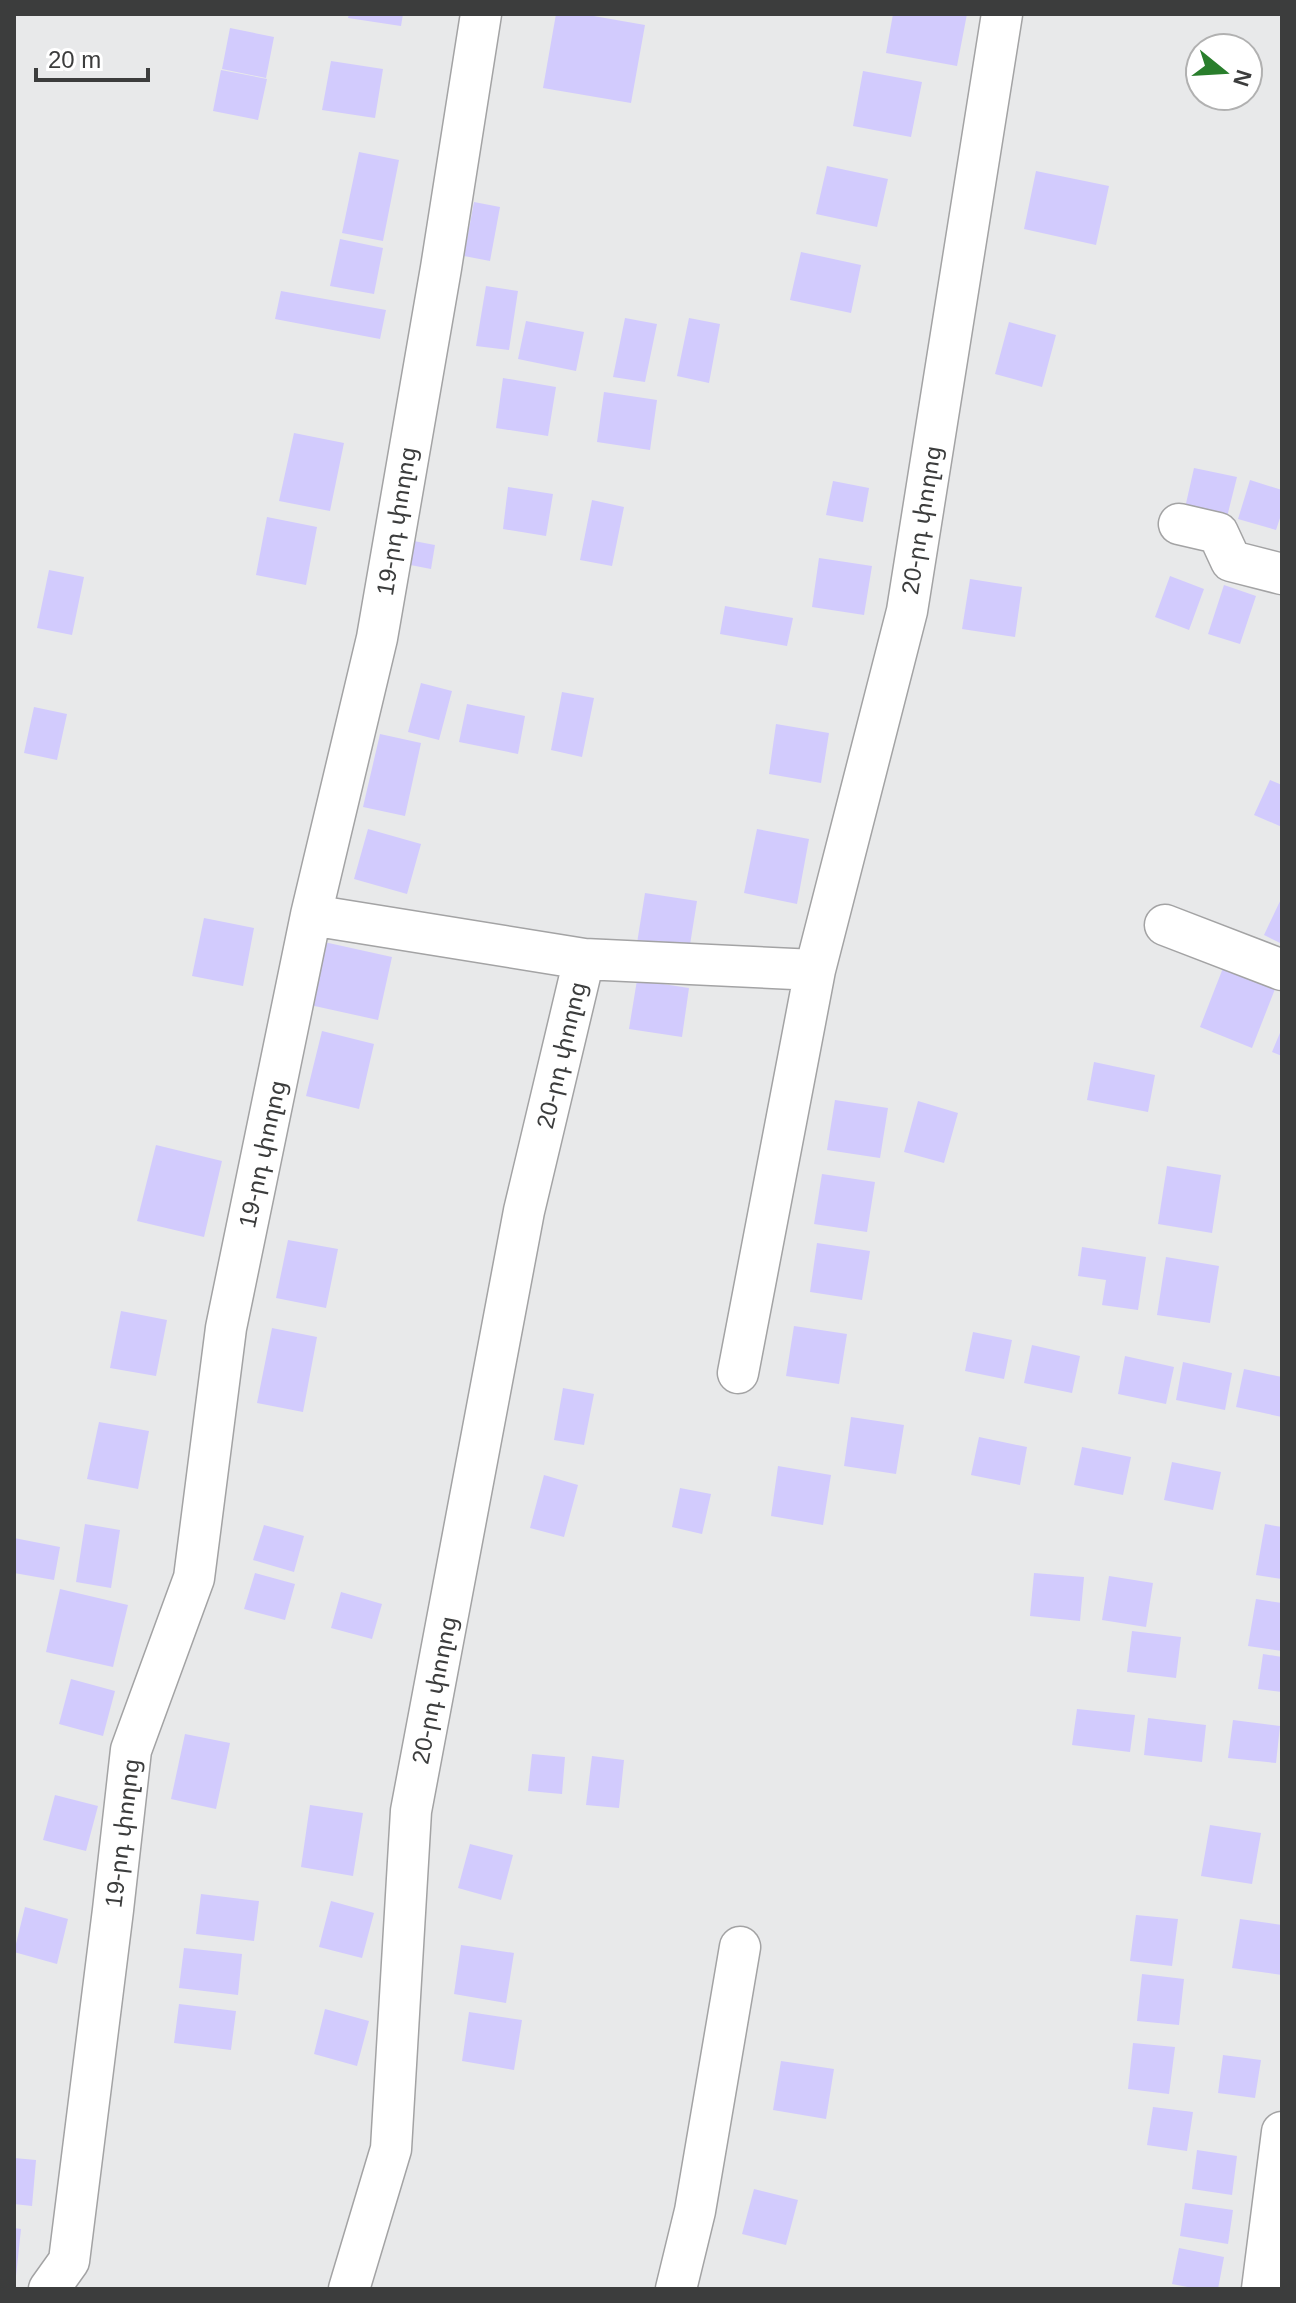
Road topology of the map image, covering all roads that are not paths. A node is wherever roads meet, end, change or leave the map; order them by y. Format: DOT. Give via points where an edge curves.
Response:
graph roads {
  1 [pos="481,14"];
  2 [pos="1002,14"];
  3 [pos="1179,524"];
  4 [pos="1282,574"];
  5 [pos="311,915"];
  6 [pos="1165,925"];
  7 [pos="584,959"];
  8 [pos="815,970"];
  9 [pos="1282,970"];
  10 [pos="738,1373"];
  11 [pos="740,1947"];
  12 [pos="1282,2132"];
  13 [pos="49,2289"];
  14 [pos="349,2289"];
  15 [pos="676,2289"];
  16 [pos="1262,2289"];
  1 -- 5 [label="street, 19-րդ փողոց" via="377,638"];
  2 -- 8 [label="street, 20-րդ փողոց" via="907,611"];
  3 -- 4 [label="street" via="1218,533 1231,561"];
  5 -- 7 [label="street"];
  5 -- 13 [label="street, 19-րդ փողոց" via="226,1328 194,1578 131,1750 69,2261"];
  6 -- 9 [label="street"];
  7 -- 8 [label="street, 20-րդ փողոց"];
  7 -- 14 [label="street, 20-րդ փողոց" via="524,1211 411,1811 391,2149"];
  8 -- 10 [label="street"];
  11 -- 15 [label="street" via="695,2211"];
  12 -- 16 [label="street"];
}
